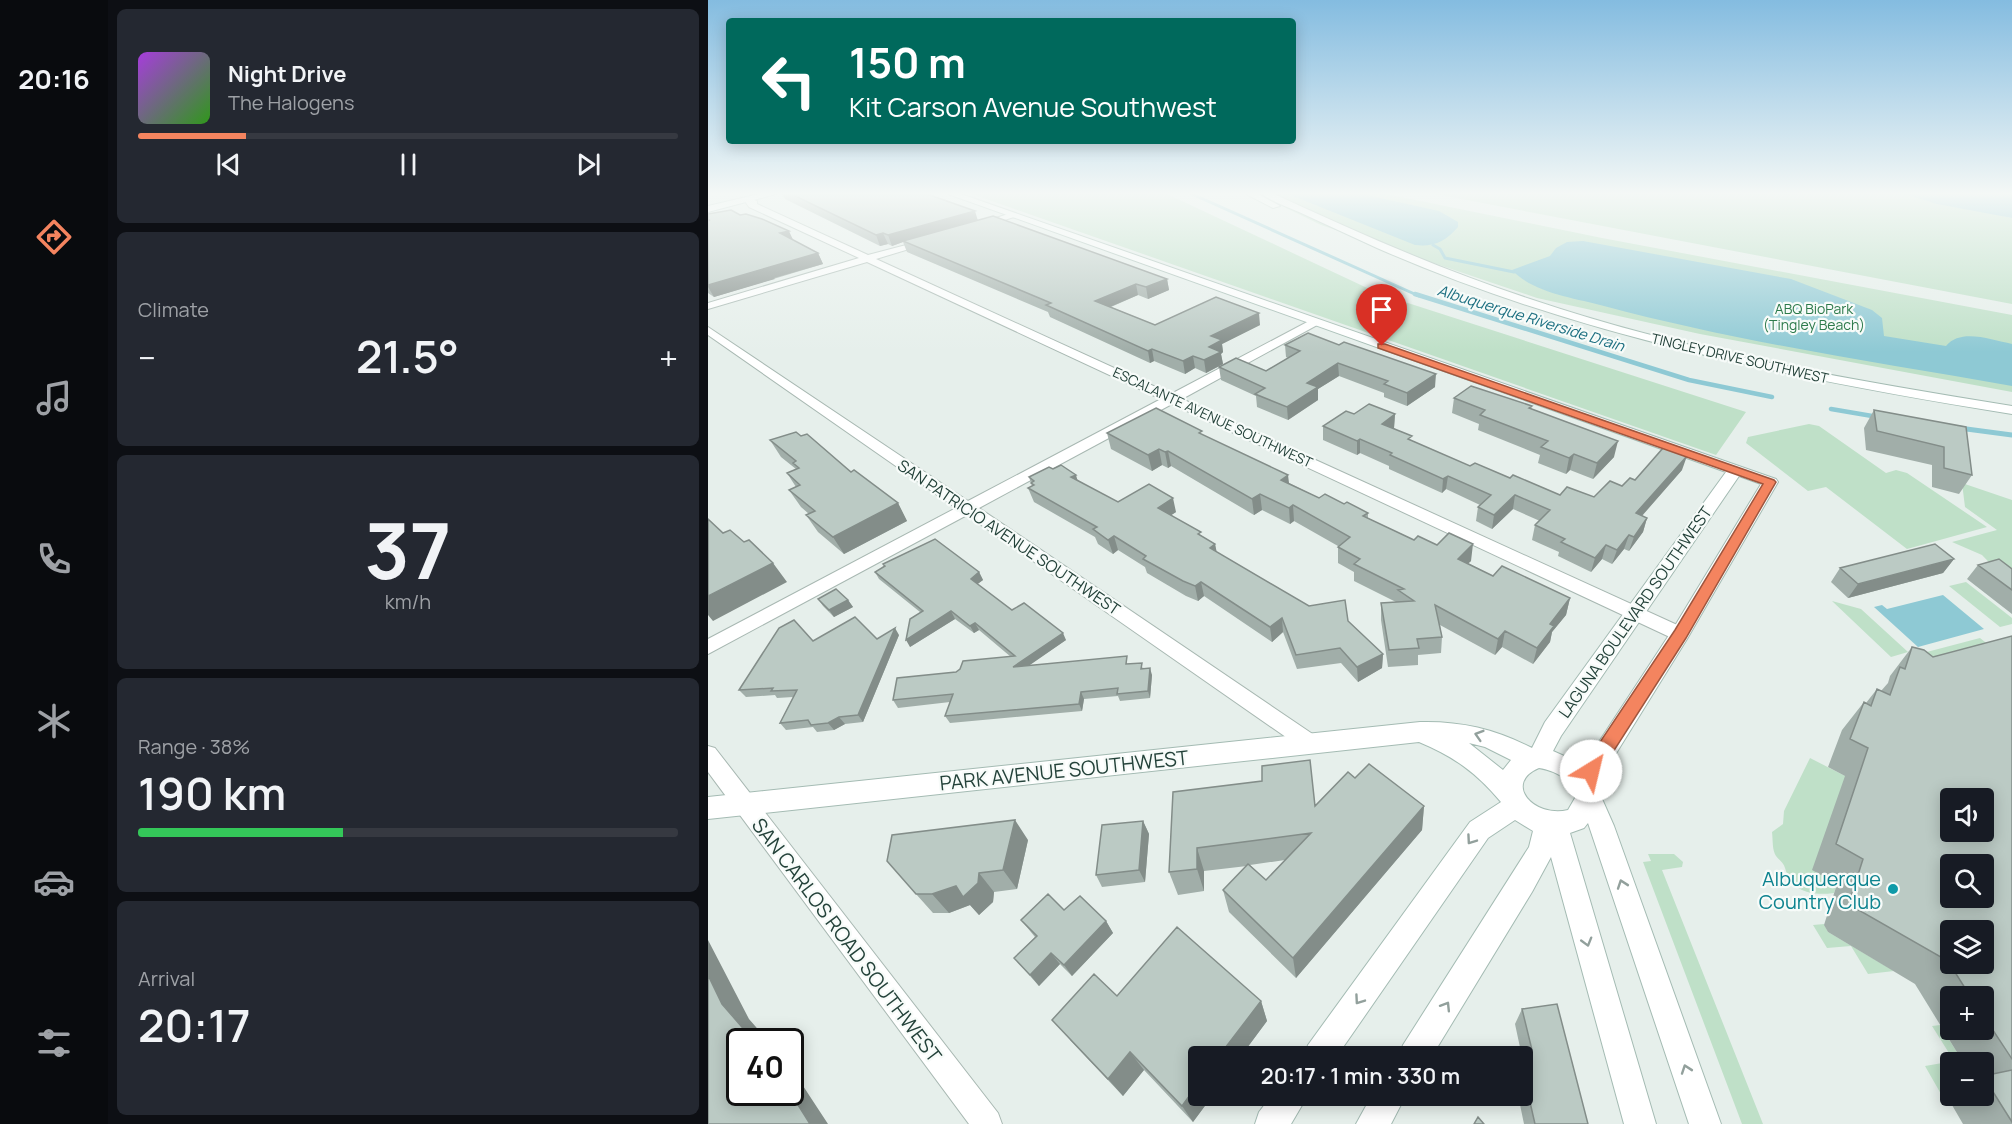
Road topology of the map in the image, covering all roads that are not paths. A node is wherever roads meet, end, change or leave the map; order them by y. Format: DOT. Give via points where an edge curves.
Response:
graph roads {
  1 [pos="842,246"];
  2 [pos="908,246"];
  3 [pos="1100,246"];
  4 [pos="1379,246"];
  5 [pos="869,259"];
  6 [pos="708,306"];
  7 [pos="1315,322"];
  8 [pos="708,330"];
  9 [pos="1173,398"];
  10 [pos="2012,410"];
  11 [pos="1736,469"];
  12 [pos="968,508"];
  13 [pos="1633,614"];
  14 [pos="1680,634"];
  15 [pos="708,647"];
  16 [pos="1420,732"];
  17 [pos="1310,743"];
  18 [pos="708,755"];
  19 [pos="1535,758"];
  20 [pos="1584,788"];
  21 [pos="1515,802"];
  22 [pos="745,804"];
  23 [pos="708,808"];
  24 [pos="1551,825"];
  25 [pos="1326,1046"];
  26 [pos="1420,1046"];
  27 [pos="1284,1106"];
  28 [pos="1383,1106"];
  29 [pos="987,1124"];
  30 [pos="1271,1124"];
  31 [pos="1372,1124"];
  32 [pos="1640,1124"];
  33 [pos="1705,1124"];
  1 -- 5 [label="street, ESCALANTE AVENUE SOUTHWEST"];
  2 -- 5 [label="street"];
  3 -- 7 [label="street"];
  4 -- 10 [label="street, TINGLEY DRIVE SOUTHWEST" via="1499,292 1662,341 1841,380"];
  5 -- 6 [label="street"];
  5 -- 9 [label="street, ESCALANTE AVENUE SOUTHWEST"];
  7 -- 9 [label="street"];
  7 -- 11 [label="street"];
  8 -- 12 [label="street, SAN PATRICIO AVENUE SOUTHWEST"];
  9 -- 12 [label="street"];
  9 -- 13 [label="street, ESCALANTE AVENUE SOUTHWEST"];
  11 -- 13 [label="street, LAGUNA BOULEVARD SOUTHWEST"];
  11 -- 14 [label="street" via="1770,482"];
  12 -- 15 [label="street"];
  12 -- 17 [label="street, SAN PATRICIO AVENUE SOUTHWEST"];
  13 -- 14 [label="street, ESCALANTE AVENUE SOUTHWEST"];
  13 -- 19 [label="street, LAGUNA BOULEVARD SOUTHWEST"];
  14 -- 20 [label="street"];
  16 -- 17 [label="street, PARK AVENUE SOUTHWEST"];
  19 -- 16 [label="street, PARK AVENUE SOUTHWEST, one-way" via="1475,733"];
  16 -- 21 [label="street, PARK AVENUE SOUTHWEST" via="1476,758"];
  17 -- 22 [label="street, PARK AVENUE SOUTHWEST"];
  18 -- 22 [label="street, SAN CARLOS ROAD SOUTHWEST"];
  19 -- 20 [label="street" via="1563,763 1574,771"];
  19 -- 21 [label="street" via="1515,769 1510,788"];
  20 -- 24 [label="street" via="1582,813 1575,820"];
  33 -- 20 [label="street, one-way" via="1602,826"];
  21 -- 24 [label="street" via="1530,817"];
  21 -- 25 [label="street, one-way" via="1479,830"];
  22 -- 23 [label="street, PARK AVENUE SOUTHWEST"];
  22 -- 29 [label="street, SAN CARLOS ROAD SOUTHWEST"];
  26 -- 24 [label="street, one-way" via="1523,883"];
  24 -- 32 [label="street, one-way"];
  27 -- 30 [label="street"];
  28 -- 31 [label="street"];
}
